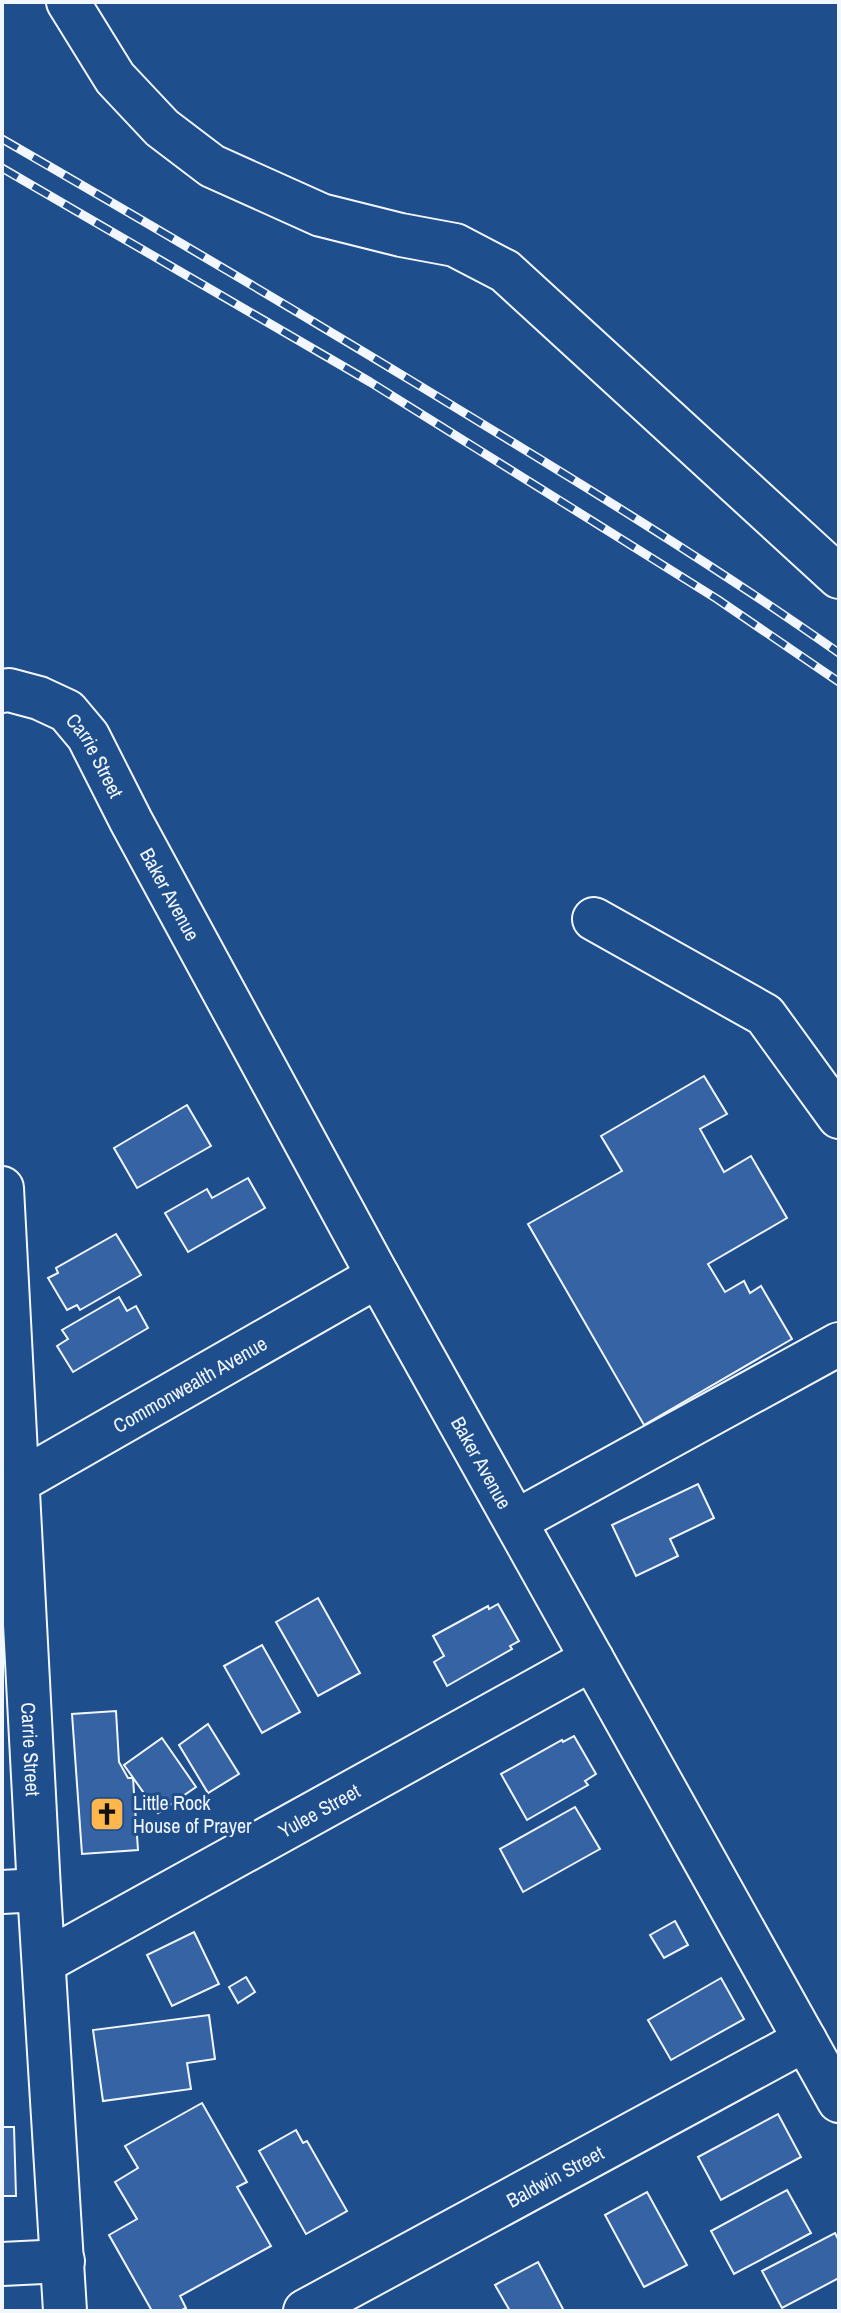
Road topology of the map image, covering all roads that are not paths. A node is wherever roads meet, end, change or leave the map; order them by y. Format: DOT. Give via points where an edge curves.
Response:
graph roads {
  1 [pos="68,2"];
  2 [pos="839,577"];
  3 [pos="2,691"];
  4 [pos="131,821"];
  5 [pos="594,919"];
  6 [pos="839,1117"];
  7 [pos="2,1188"];
  8 [pos="378,1276"];
  9 [pos="839,1344"];
  10 [pos="10,1487"];
  11 [pos="516,1521"];
  12 [pos="592,1659"];
  13 [pos="20,1891"];
  14 [pos="44,1962"];
  15 [pos="805,2040"];
  16 [pos="839,2101"];
  17 [pos="63,2261"];
  18 [pos="2,2264"];
  19 [pos="65,2311"];
  20 [pos="305,2311"];
  1 -- 2 [label="street" via="115,78 162,128 212,166 321,215 455,245 505,271"];
  3 -- 4 [label="street, Carrie Street" via="39,698 67,711 88,736"];
  4 -- 8 [label="street, Baker Avenue"];
  5 -- 6 [label="street" via="765,1015"];
  7 -- 10 [label="street, Carrie Street"];
  8 -- 10 [label="street, Commonwealth Avenue"];
  8 -- 11 [label="street, Baker Avenue"];
  9 -- 11 [label="street"];
  10 -- 13 [label="street, Carrie Street"];
  11 -- 12 [label="street, Baker Avenue"];
  12 -- 14 [label="street, Yulee Street"];
  12 -- 15 [label="street, Baker Avenue"];
  13 -- 14 [label="street, Carrie Street"];
  14 -- 17 [label="street, Carrie Street"];
  15 -- 16 [label="street, Baker Avenue"];
  15 -- 20 [label="street, Baldwin Street"];
  17 -- 18 [label="street"];
  17 -- 19 [label="street, Carrie Street"];
}
